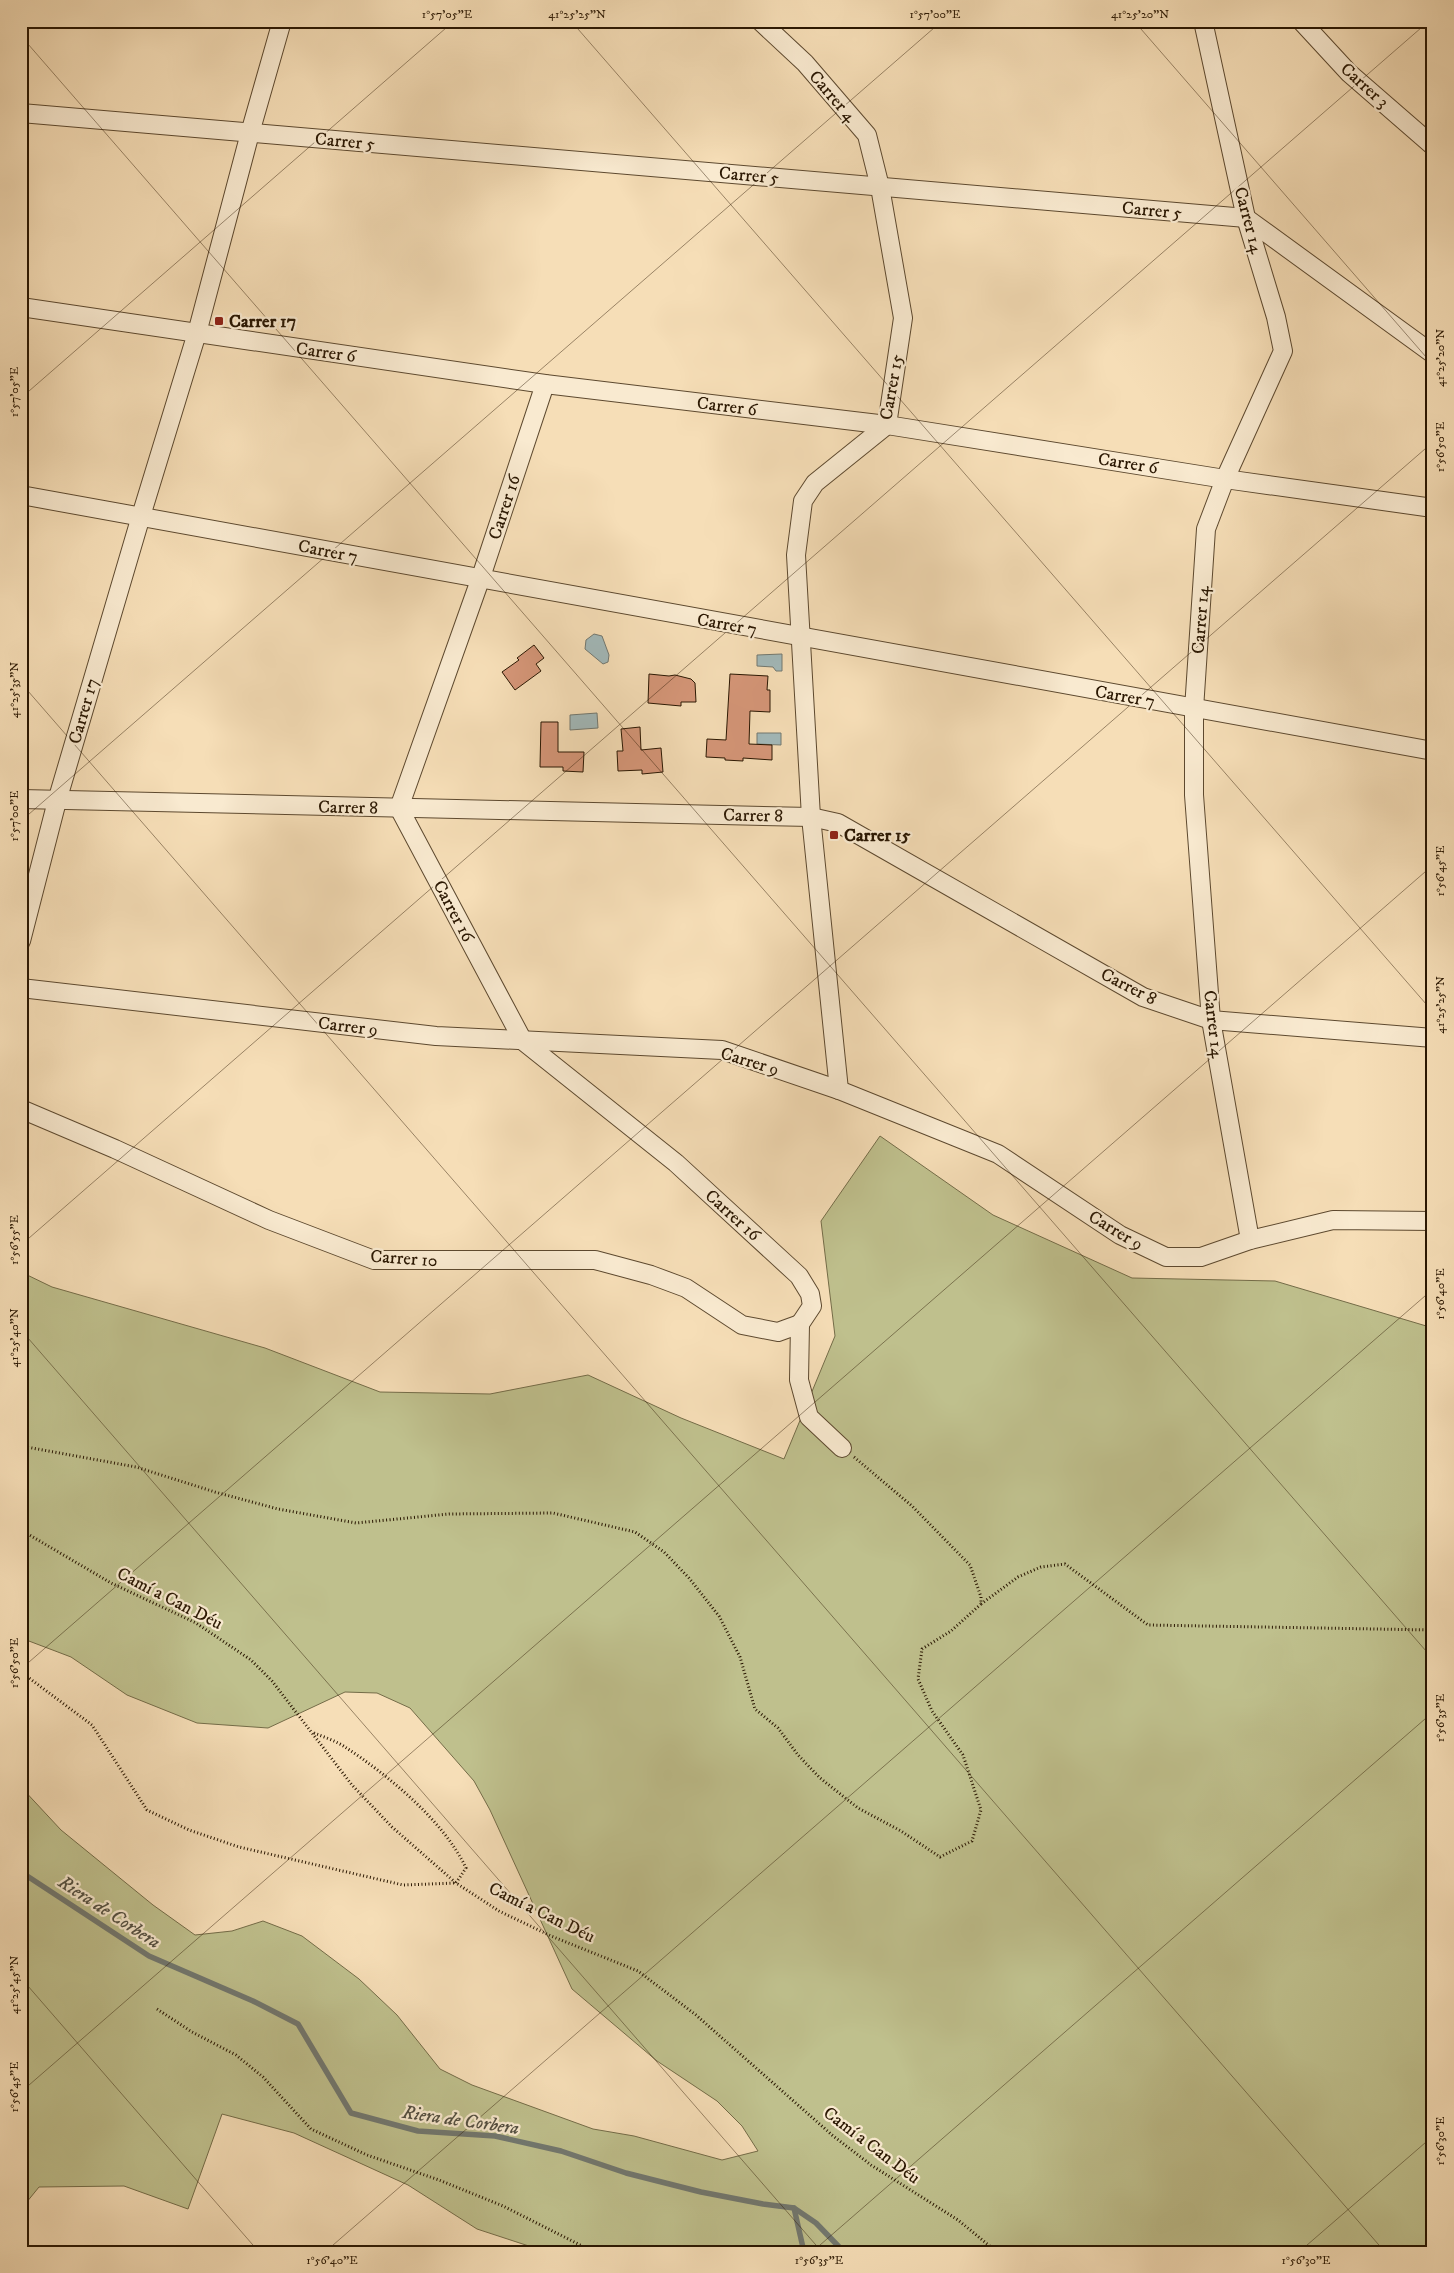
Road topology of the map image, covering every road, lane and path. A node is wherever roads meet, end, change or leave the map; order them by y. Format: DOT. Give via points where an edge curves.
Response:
graph roads {
  1 [pos="282,21"];
  2 [pos="760,21"];
  3 [pos="1203,21"];
  4 [pos="1301,21"];
  5 [pos="21,113"];
  6 [pos="250,133"];
  7 [pos="1433,146"];
  8 [pos="880,186"];
  9 [pos="1246,218"];
  10 [pos="21,307"];
  11 [pos="197,334"];
  12 [pos="1433,354"];
  13 [pos="545,384"];
  14 [pos="887,425"];
  15 [pos="1225,479"];
  16 [pos="21,495"];
  17 [pos="1433,508"];
  18 [pos="141,516"];
  19 [pos="480,580"];
  20 [pos="801,637"];
  21 [pos="1194,708"];
  22 [pos="1433,751"];
  23 [pos="21,799"];
  24 [pos="57,801"];
  25 [pos="399,808"];
  26 [pos="811,817"];
  27 [pos="21,941"];
  28 [pos="21,988"];
  29 [pos="1211,1020"];
  30 [pos="1433,1038"];
  31 [pos="523,1041"];
  32 [pos="840,1090"];
  33 [pos="21,1109"];
  34 [pos="1433,1221"];
  35 [pos="1250,1240"];
  36 [pos="800,1324"];
  37 [pos="21,1446"];
  38 [pos="842,1448"];
  39 [pos="21,1530"];
  40 [pos="980,1604"];
  41 [pos="1433,1630"];
  42 [pos="21,1672"];
  43 [pos="313,1733"];
  44 [pos="456,1883"];
  45 [pos="158,2009"];
  46 [pos="594,2252"];
  47 [pos="997,2252"];
  1 -- 6 [label="street, Carrer 17"];
  2 -- 8 [label="street, Carrer 4" via="805,63 867,135"];
  3 -- 9 [label="street, Carrer 14"];
  4 -- 7 [label="street, Carrer 3" via="1349,73"];
  5 -- 6 [label="street, Carrer 5"];
  6 -- 8 [label="street, Carrer 5"];
  6 -- 11 [label="street, Carrer 17"];
  8 -- 9 [label="street, Carrer 5"];
  8 -- 14 [label="street, Carrer 15" via="903,318"];
  9 -- 12 [label="street"];
  9 -- 15 [label="street, Carrer 14" via="1276,317 1282,351"];
  10 -- 11 [label="street, Carrer 6"];
  11 -- 13 [label="street, Carrer 6"];
  11 -- 18 [label="street, Carrer 17"];
  13 -- 14 [label="street, Carrer 6"];
  13 -- 19 [label="street, Carrer 16"];
  14 -- 15 [label="street, Carrer 6"];
  14 -- 20 [label="street, Carrer 15" via="816,483 803,501 796,555"];
  15 -- 17 [label="street, Carrer 6"];
  15 -- 21 [label="street, Carrer 14" via="1206,529"];
  16 -- 18 [label="street, Carrer 7"];
  18 -- 19 [label="street, Carrer 7"];
  18 -- 24 [label="street, Carrer 17"];
  19 -- 20 [label="street, Carrer 7"];
  19 -- 25 [label="street, Carrer 16"];
  20 -- 21 [label="street, Carrer 7"];
  20 -- 26 [label="street, Carrer 15"];
  21 -- 22 [label="street, Carrer 7"];
  21 -- 29 [label="street, Carrer 14" via="1194,795"];
  23 -- 24 [label="street, Carrer 8"];
  24 -- 25 [label="street, Carrer 8"];
  24 -- 27 [label="street, Carrer 17"];
  25 -- 26 [label="street, Carrer 8"];
  25 -- 31 [label="street, Carrer 16"];
  26 -- 29 [label="street, Carrer 8" via="838,823 1144,997"];
  26 -- 32 [label="street, Carrer 15"];
  28 -- 31 [label="street, Carrer 9" via="436,1036"];
  29 -- 30 [label="street, Carrer 8"];
  29 -- 35 [label="street, Carrer 14"];
  31 -- 32 [label="street, Carrer 9" via="722,1050"];
  31 -- 36 [label="street, Carrer 16" via="676,1163 799,1276 810,1294 812,1306"];
  32 -- 35 [label="street, Carrer 9" via="998,1154 1120,1235 1166,1258 1201,1256"];
  33 -- 36 [label="street, Carrer 10" via="269,1220 374,1260 595,1260 686,1288 742,1325 778,1332"];
  34 -- 35 [label="street, Carrer 9" via="1333,1220"];
  36 -- 38 [label="street" via="799,1380 809,1417"];
  37 -- 40 [label="path" via="136,1466 278,1509 356,1523 449,1514 552,1513 635,1532 664,1552 683,1571 718,1616 740,1657 755,1709 778,1728 798,1755 820,1778 858,1808 940,1857 972,1841 981,1810 963,1755 932,1711 918,1679 922,1649 951,1631"];
  38 -- 40 [label="path" via="912,1506 970,1565 981,1597"];
  39 -- 43 [label="path, Camí a Can Déu" via="111,1583 196,1623 232,1646 272,1681"];
  40 -- 41 [label="path" via="1018,1577 1041,1567 1065,1564 1148,1625"];
  42 -- 44 [label="path" via="92,1725 147,1810 189,1830 240,1847 403,1885"];
  43 -- 44 [label="path, Camí a Can Déu" via="352,1785"];
  43 -- 44 [label="path" via="343,1746 371,1766 437,1826 466,1868"];
  44 -- 47 [label="path, Camí a Can Déu" via="508,1915 551,1936 638,1971 696,2016 840,2141 892,2179 958,2220"];
  45 -- 46 [label="path" via="192,2032 236,2054 311,2128 367,2155 503,2206"];
}
